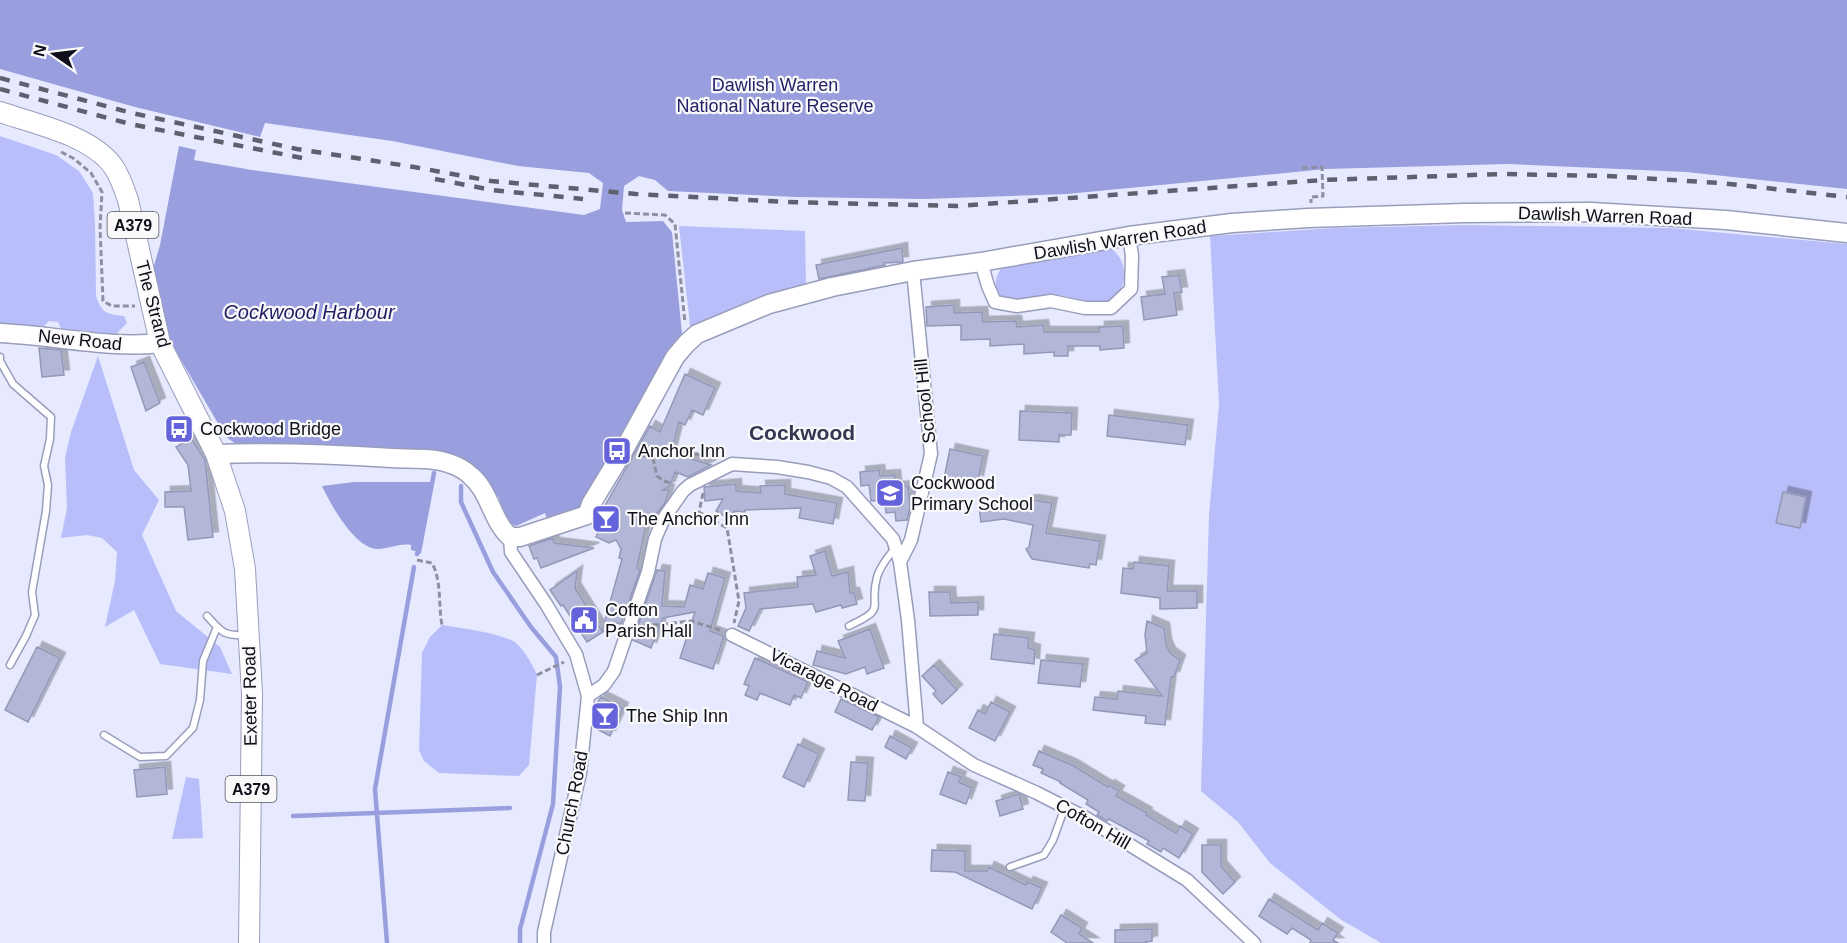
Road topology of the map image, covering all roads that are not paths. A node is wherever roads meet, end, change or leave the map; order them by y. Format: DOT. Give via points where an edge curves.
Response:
graph roads {
  1 [pos="0,112"];
  2 [pos="1847,233"];
  3 [pos="1129,236"];
  4 [pos="981,262"];
  5 [pos="913,271"];
  6 [pos="0,333"];
  7 [pos="160,343"];
  8 [pos="0,357"];
  9 [pos="216,454"];
  10 [pos="510,537"];
  11 [pos="896,547"];
  12 [pos="900,562"];
  13 [pos="207,616"];
  14 [pos="849,626"];
  15 [pos="217,627"];
  16 [pos="249,635"];
  17 [pos="732,635"];
  18 [pos="10,665"];
  19 [pos="588,696"];
  20 [pos="917,727"];
  21 [pos="104,735"];
  22 [pos="1065,807"];
  23 [pos="1010,867"];
  24 [pos="249,943"];
  25 [pos="544,943"];
  26 [pos="1254,943"];
  1 -- 7 [label="main road, The Strand / A379" via="77,138 112,164 128,200"];
  2 -- 3 [label="street, Dawlish Warren Road" via="1726,220 1591,212 1308,218"];
  3 -- 4 [label="street, Dawlish Warren Road"];
  3 -- 4 [label="street" via="1131,289 1111,308 995,302"];
  4 -- 5 [label="street, Dawlish Warren Road"];
  5 -- 10 [label="street, Dawlish Warren Road" via="769,304 697,334 675,357 587,515"];
  5 -- 12 [label="street, School Hill" via="931,454 911,540"];
  6 -- 7 [label="street, New Road" via="121,345"];
  7 -- 9 [label="main road, The Strand / A379"];
  8 -- 18 [label="lane" via="13,384 51,417 44,466 48,485 46,511 32,592 35,615"];
  9 -- 10 [label="street" via="308,454 451,464 478,483 501,529"];
  9 -- 16 [label="main road, Exeter Road / A379" via="235,511 245,569"];
  10 -- 19 [label="street, Church Road" via="511,552 576,654"];
  11 -- 12 [label="street"];
  11 -- 14 [label="lane" via="878,572 873,612"];
  11 -- 19 [label="street" via="860,500 831,478 777,467 732,464 690,485 664,518 614,671 604,685"];
  12 -- 20 [label="street"];
  13 -- 15 [label="lane"];
  15 -- 16 [label="lane" via="231,635"];
  15 -- 21 [label="lane" via="203,661 193,728 166,756 140,757"];
  16 -- 24 [label="main road, Exeter Road / A379"];
  17 -- 20 [label="street, Vicarage Road"];
  19 -- 25 [label="street, Church Road" via="580,773"];
  20 -- 22 [label="street, Cofton Hill" via="974,765"];
  22 -- 23 [label="lane" via="1044,855"];
  22 -- 26 [label="street, Cofton Hill" via="1187,880"];
}
